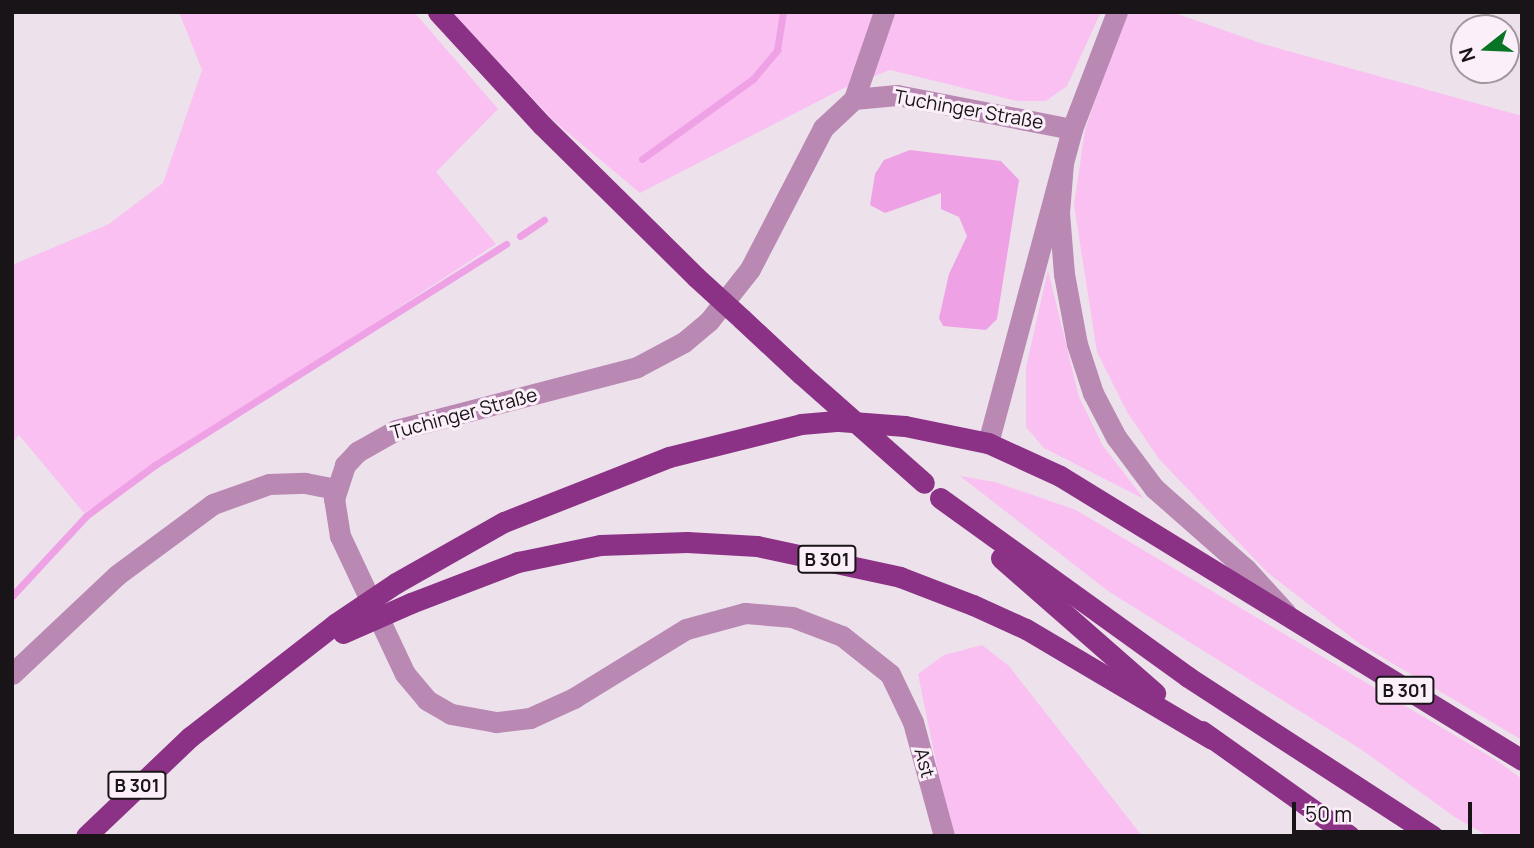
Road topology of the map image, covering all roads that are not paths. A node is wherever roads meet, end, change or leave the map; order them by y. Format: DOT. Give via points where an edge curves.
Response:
graph roads {
  1 [pos="438,12"];
  2 [pos="884,12"];
  3 [pos="1117,12"];
  4 [pos="855,99"];
  5 [pos="1072,129"];
  6 [pos="1063,163"];
  7 [pos="988,443"];
  8 [pos="336,489"];
  9 [pos="940,498"];
  10 [pos="1290,617"];
  11 [pos="339,628"];
  12 [pos="12,674"];
  13 [pos="1212,739"];
  14 [pos="1522,760"];
  15 [pos="86,836"];
  16 [pos="944,836"];
  17 [pos="1350,836"];
  18 [pos="1433,836"];
  1 -- 9 [label="main road, bridge" via="542,125 696,277"];
  2 -- 4 [label="street"];
  3 -- 5 [label="street"];
  4 -- 5 [label="street, Tuchinger Straße" via="897,95"];
  4 -- 8 [label="street, Tuchinger Straße" via="823,128 745,276 709,321 684,342 637,367 396,430 357,452 345,465"];
  5 -- 6 [label="street"];
  6 -- 7 [label="street"];
  6 -- 10 [label="street" via="1059,213 1063,274 1077,344 1093,393 1116,437 1154,488 1246,569"];
  7 -- 10 [label="main road, B 301" via="1128,514"];
  7 -- 11 [label="main road, B 301, bridge" via="905,426 839,421 770,430 669,457 561,496 473,538 396,583"];
  8 -- 12 [label="street" via="296,482 251,487 213,504 128,566"];
  8 -- 16 [label="street, Ast" via="340,536 405,674 427,700 452,715 496,722 544,713 686,629 745,613 792,617 842,636 870,656 900,691"];
  9 -- 13 [label="main road, B 301" via="1070,622"];
  9 -- 18 [label="main road" via="1272,734"];
  10 -- 14 [label="main road, B 301"];
  11 -- 13 [label="main road, B 301, bridge" via="518,562 600,545 688,541 757,546 900,577 973,606 1026,629"];
  11 -- 15 [label="main road, B 301" via="285,663 165,759"];
  13 -- 17 [label="main road, B 301"];
}
